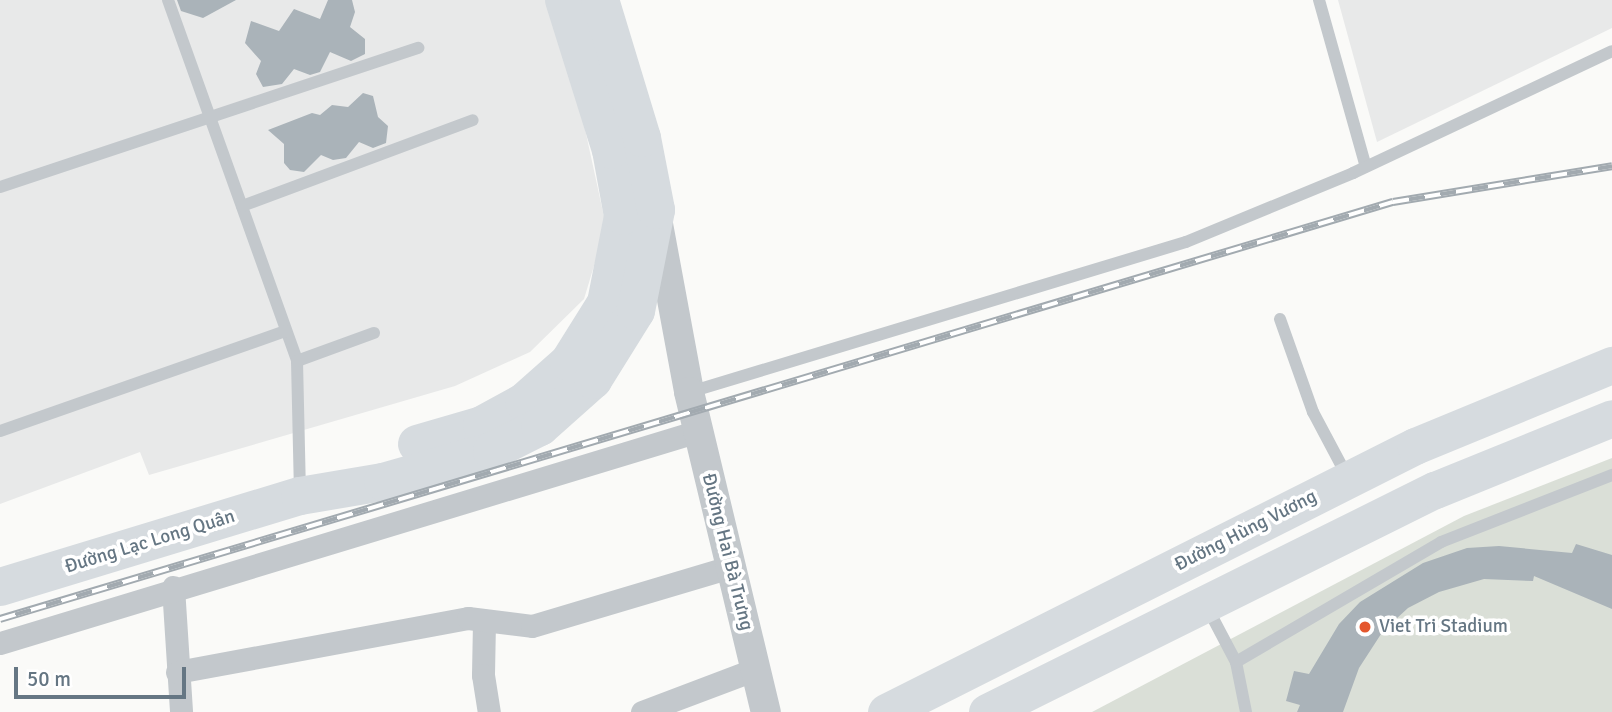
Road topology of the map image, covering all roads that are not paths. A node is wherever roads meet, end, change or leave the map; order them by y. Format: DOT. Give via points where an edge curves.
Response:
graph roads {
  1 [pos="168,0"];
  2 [pos="564,0"];
  3 [pos="600,0"];
  4 [pos="1319,0"];
  5 [pos="419,48"];
  6 [pos="1612,51"];
  7 [pos="212,119"];
  8 [pos="473,120"];
  9 [pos="1366,167"];
  10 [pos="0,187"];
  11 [pos="242,206"];
  12 [pos="639,213"];
  13 [pos="643,271"];
  14 [pos="1280,319"];
  15 [pos="285,331"];
  16 [pos="374,333"];
  17 [pos="297,361"];
  18 [pos="1612,365"];
  19 [pos="689,392"];
  20 [pos="1612,418"];
  21 [pos="0,431"];
  22 [pos="698,431"];
  23 [pos="1612,475"];
  24 [pos="1349,479"];
  25 [pos="300,496"];
  26 [pos="730,567"];
  27 [pos="0,587"];
  28 [pos="173,587"];
  29 [pos="1205,604"];
  30 [pos="484,622"];
  31 [pos="0,643"];
  32 [pos="1236,662"];
  33 [pos="756,669"];
  34 [pos="177,672"];
  35 [pos="181,712"];
  36 [pos="489,712"];
  37 [pos="642,712"];
  38 [pos="766,712"];
  39 [pos="886,712"];
  40 [pos="987,712"];
  41 [pos="1246,712"];
  1 -- 7 [label="lane"];
  2 -- 12 [label="highway, Đường Lạc Long Quân" via="611,150"];
  3 -- 12 [label="highway, Đường Lạc Long Quân" via="642,138"];
  4 -- 9 [label="lane"];
  5 -- 7 [label="lane"];
  6 -- 9 [label="lane"];
  7 -- 10 [label="lane"];
  7 -- 11 [label="lane"];
  8 -- 11 [label="lane"];
  9 -- 19 [label="lane" via="1186,242"];
  11 -- 15 [label="lane"];
  12 -- 13 [label="highway, Đường Lạc Long Quân"];
  12 -- 19 [label="street, Đường Hai Bà Trưng"];
  12 -- 25 [label="highway, Đường Lạc Long Quân" via="606,303 569,362 524,402 482,425 377,456"];
  13 -- 19 [label="street, Đường Hai Bà Trưng"];
  13 -- 25 [label="highway, Đường Lạc Long Quân" via="636,311 593,380 540,426 492,451 383,482"];
  14 -- 24 [label="lane" via="1313,412"];
  15 -- 17 [label="lane"];
  15 -- 21 [label="lane"];
  16 -- 17 [label="lane"];
  17 -- 25 [label="lane"];
  18 -- 24 [label="main road, Đường Hùng Vương" via="1415,446"];
  19 -- 22 [label="street, Đường Hai Bà Trưng"];
  20 -- 29 [label="main road" via="1435,490"];
  22 -- 26 [label="street, Đường Hai Bà Trưng"];
  22 -- 28 [label="street"];
  23 -- 32 [label="lane" via="1441,542"];
  24 -- 39 [label="main road, Đường Hùng Vương"];
  25 -- 27 [label="highway, Đường Lạc Long Quân"];
  26 -- 30 [label="street" via="532,626"];
  26 -- 33 [label="street, Đường Hai Bà Trưng"];
  28 -- 31 [label="street"];
  28 -- 34 [label="street"];
  29 -- 32 [label="lane"];
  29 -- 40 [label="main road"];
  30 -- 34 [label="street" via="468,618 372,632"];
  30 -- 36 [label="street" via="483,675"];
  32 -- 41 [label="lane"];
  33 -- 37 [label="street"];
  33 -- 38 [label="street, Đường Hai Bà Trưng"];
  34 -- 35 [label="street"];
}
